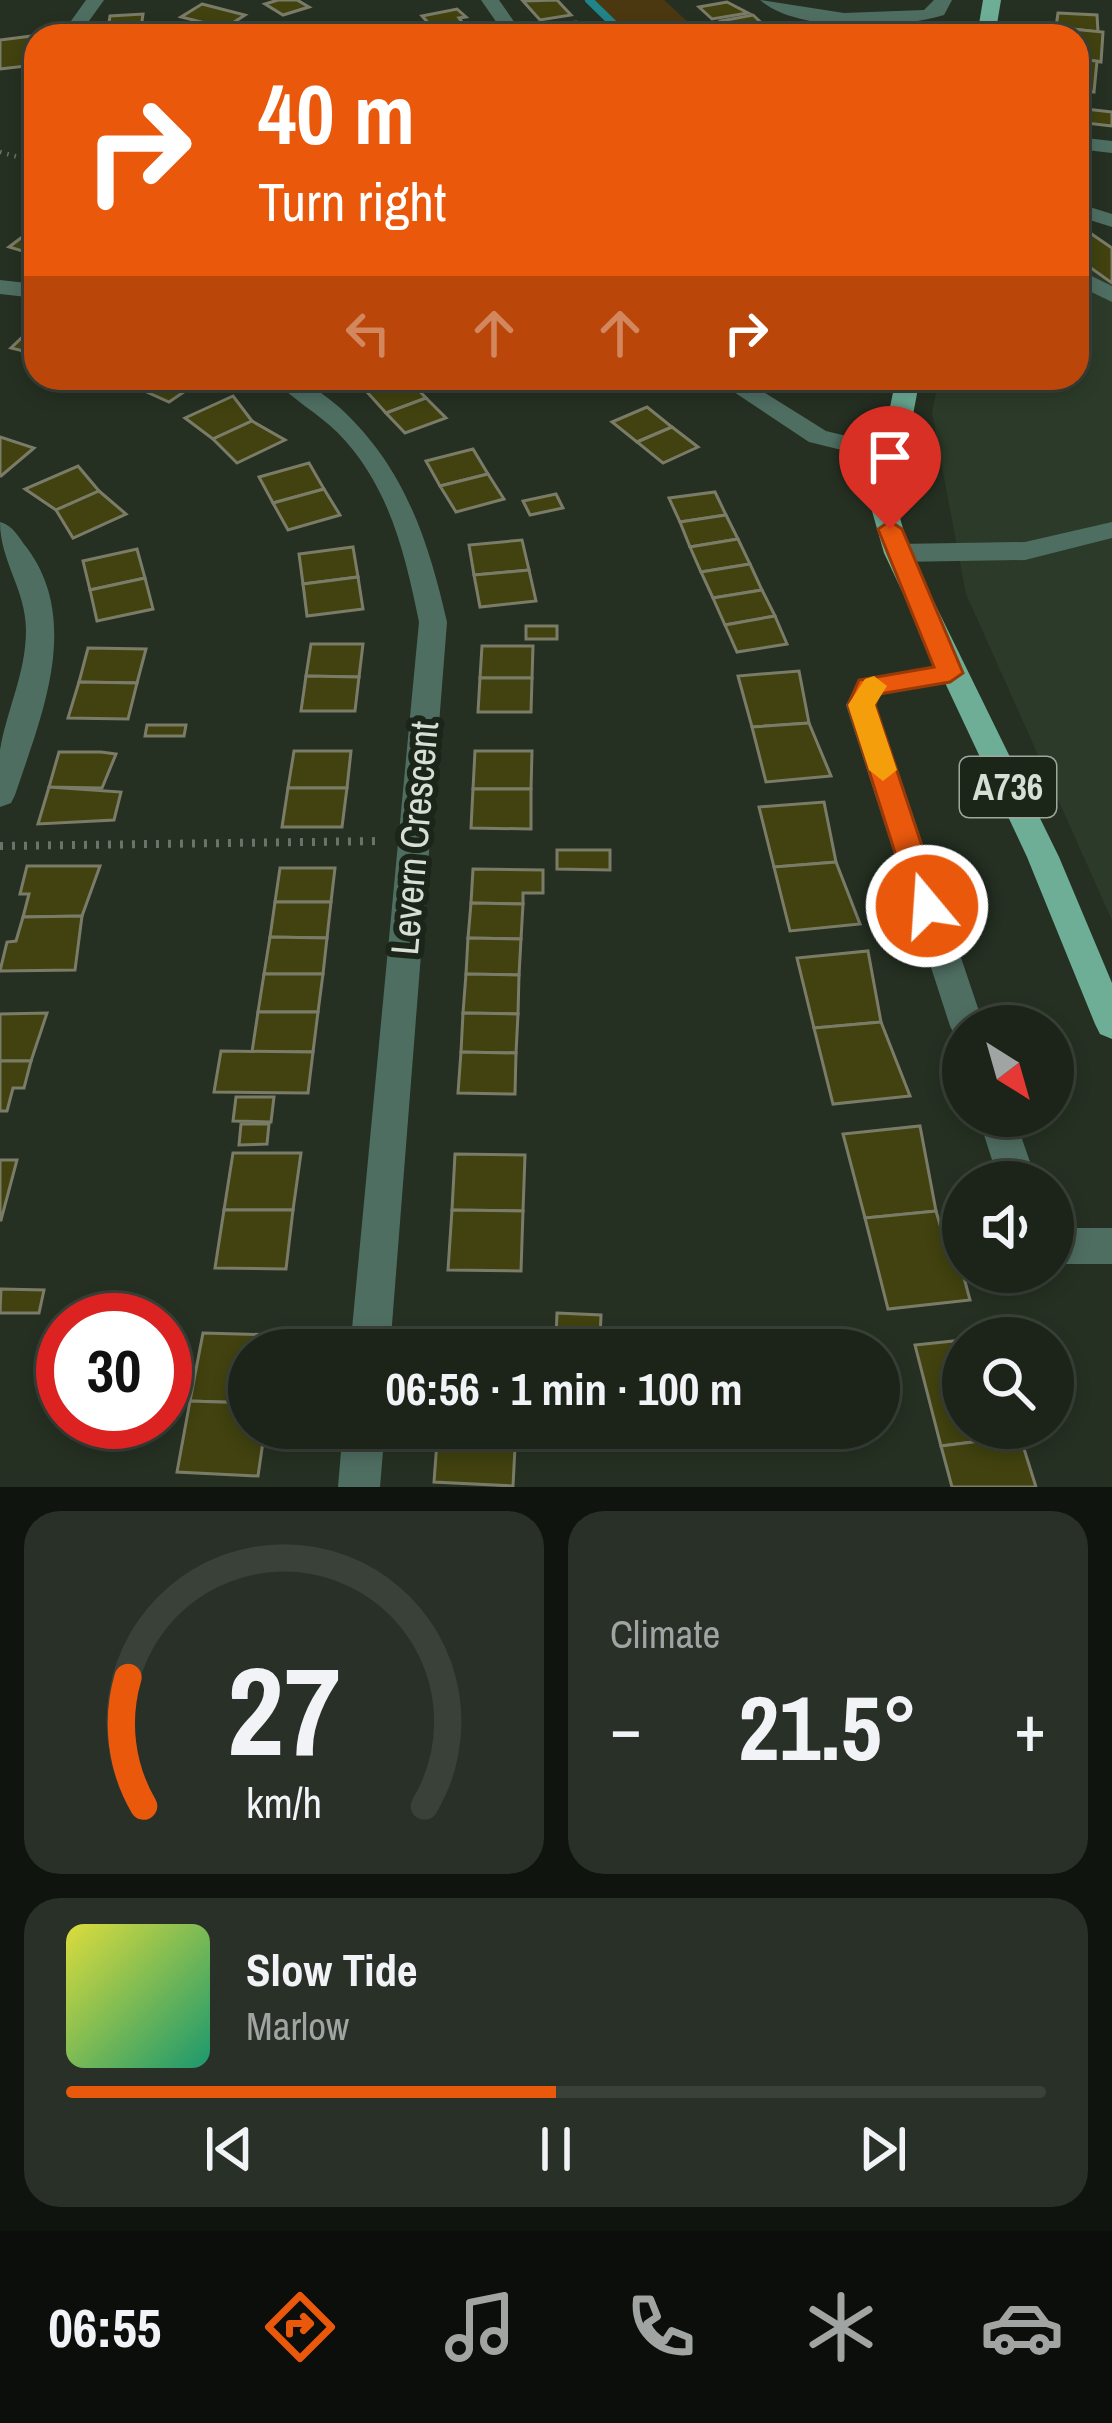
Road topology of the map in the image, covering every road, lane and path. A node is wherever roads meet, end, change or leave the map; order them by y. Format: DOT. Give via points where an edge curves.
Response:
graph roads {
  1 [pos="769,0"];
  2 [pos="943,0"];
  3 [pos="303,390"];
  4 [pos="744,390"];
  5 [pos="905,390"];
  6 [pos="891,454"];
  7 [pos="1112,530"];
  8 [pos="0,531"];
  9 [pos="897,553"];
  10 [pos="950,673"];
  11 [pos="0,796"];
  12 [pos="414,841"];
  13 [pos="0,846"];
  14 [pos="960,1005"];
  15 [pos="1112,1024"];
  16 [pos="1074,1246"];
  17 [pos="1112,1246"];
  18 [pos="372,1329"];
  19 [pos="362,1449"];
  20 [pos="359,1487"];
  1 -- 2 [label="street" via="792,14 817,16 925,15"];
  3 -- 12 [label="street, Levern Crescent" via="335,412 391,480 418,547 433,622"];
  4 -- 6 [label="street" via="818,437"];
  5 -- 6 [label="main road, A736"];
  6 -- 9 [label="main road, A736" via="883,504"];
  7 -- 9 [label="street" via="1025,551"];
  8 -- 11 [label="street" via="26,559 45,621 33,692"];
  9 -- 10 [label="main road, A736"];
  10 -- 14 [label="street" via="869,687 861,705"];
  10 -- 15 [label="main road, A736" via="1043,857"];
  12 -- 13 [label="path"];
  12 -- 18 [label="street, Levern Crescent"];
  16 -- 17 [label="street"];
  19 -- 20 [label="street"];
}
